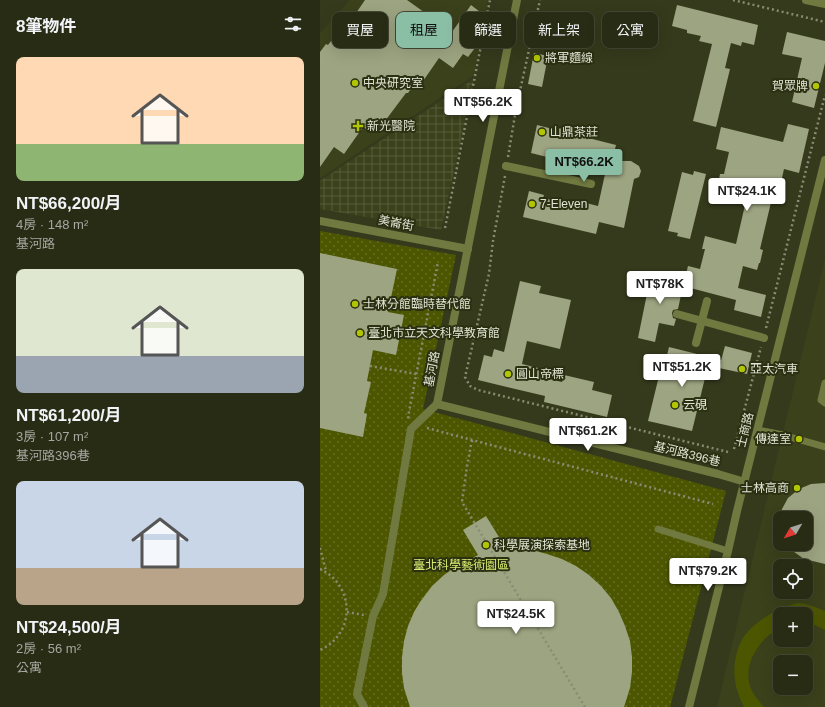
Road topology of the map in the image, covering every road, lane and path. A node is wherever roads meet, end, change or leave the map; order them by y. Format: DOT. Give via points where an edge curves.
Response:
graph roads {
  1 [pos="490,0"];
  2 [pos="517,0"];
  3 [pos="540,0"];
  4 [pos="733,0"];
  5 [pos="806,0"];
  6 [pos="825,4"];
  7 [pos="825,22"];
  8 [pos="825,96"];
  9 [pos="825,160"];
  10 [pos="506,166"];
  11 [pos="591,184"];
  12 [pos="320,221"];
  13 [pos="445,228"];
  14 [pos="468,250"];
  15 [pos="707,301"];
  16 [pos="677,314"];
  17 [pos="702,321"];
  18 [pos="764,338"];
  19 [pos="696,343"];
  20 [pos="370,366"];
  21 [pos="416,374"];
  22 [pos="825,383"];
  23 [pos="825,402"];
  24 [pos="437,404"];
  25 [pos="758,430"];
  26 [pos="472,440"];
  27 [pos="825,447"];
  28 [pos="734,449"];
  29 [pos="728,452"];
  30 [pos="744,482"];
  31 [pos="658,529"];
  32 [pos="320,548"];
  33 [pos="728,551"];
  34 [pos="320,569"];
  35 [pos="326,572"];
  36 [pos="347,612"];
  37 [pos="373,616"];
  38 [pos="320,650"];
  39 [pos="364,707"];
  40 [pos="586,707"];
  41 [pos="689,707"];
  1 -- 13 [label="path"];
  2 -- 14 [label="street, 基河路"];
  3 -- 10 [label="path"];
  4 -- 7 [label="path"];
  5 -- 6 [label="street"];
  8 -- 18 [label="path"];
  9 -- 25 [label="street, 士商路"];
  10 -- 11 [label="street"];
  10 -- 29 [label="path" via="489,274 465,377 470,386"];
  12 -- 14 [label="street, 美崙街"];
  14 -- 24 [label="street, 基河路"];
  15 -- 17 [label="street"];
  16 -- 17 [label="street"];
  17 -- 18 [label="street"];
  17 -- 19 [label="street"];
  18 -- 28 [label="path"];
  20 -- 21 [label="path"];
  22 -- 23 [label="lane" via="821,400"];
  24 -- 30 [label="street, 基河路396巷"];
  24 -- 37 [label="street, 基河路" via="411,429 383,594"];
  25 -- 27 [label="lane"];
  25 -- 30 [label="street, 士商路"];
  26 -- 40 [label="path" via="462,502"];
  30 -- 33 [label="street, 士商路"];
  31 -- 33 [label="lane"];
  32 -- 35 [label="path"];
  33 -- 41 [label="street, 士商路"];
  34 -- 35 [label="path"];
  35 -- 36 [label="path" via="340,585"];
  36 -- 37 [label="path"];
  36 -- 38 [label="path" via="342,630 330,644"];
  37 -- 39 [label="street, 基河路" via="357,694"];
}
